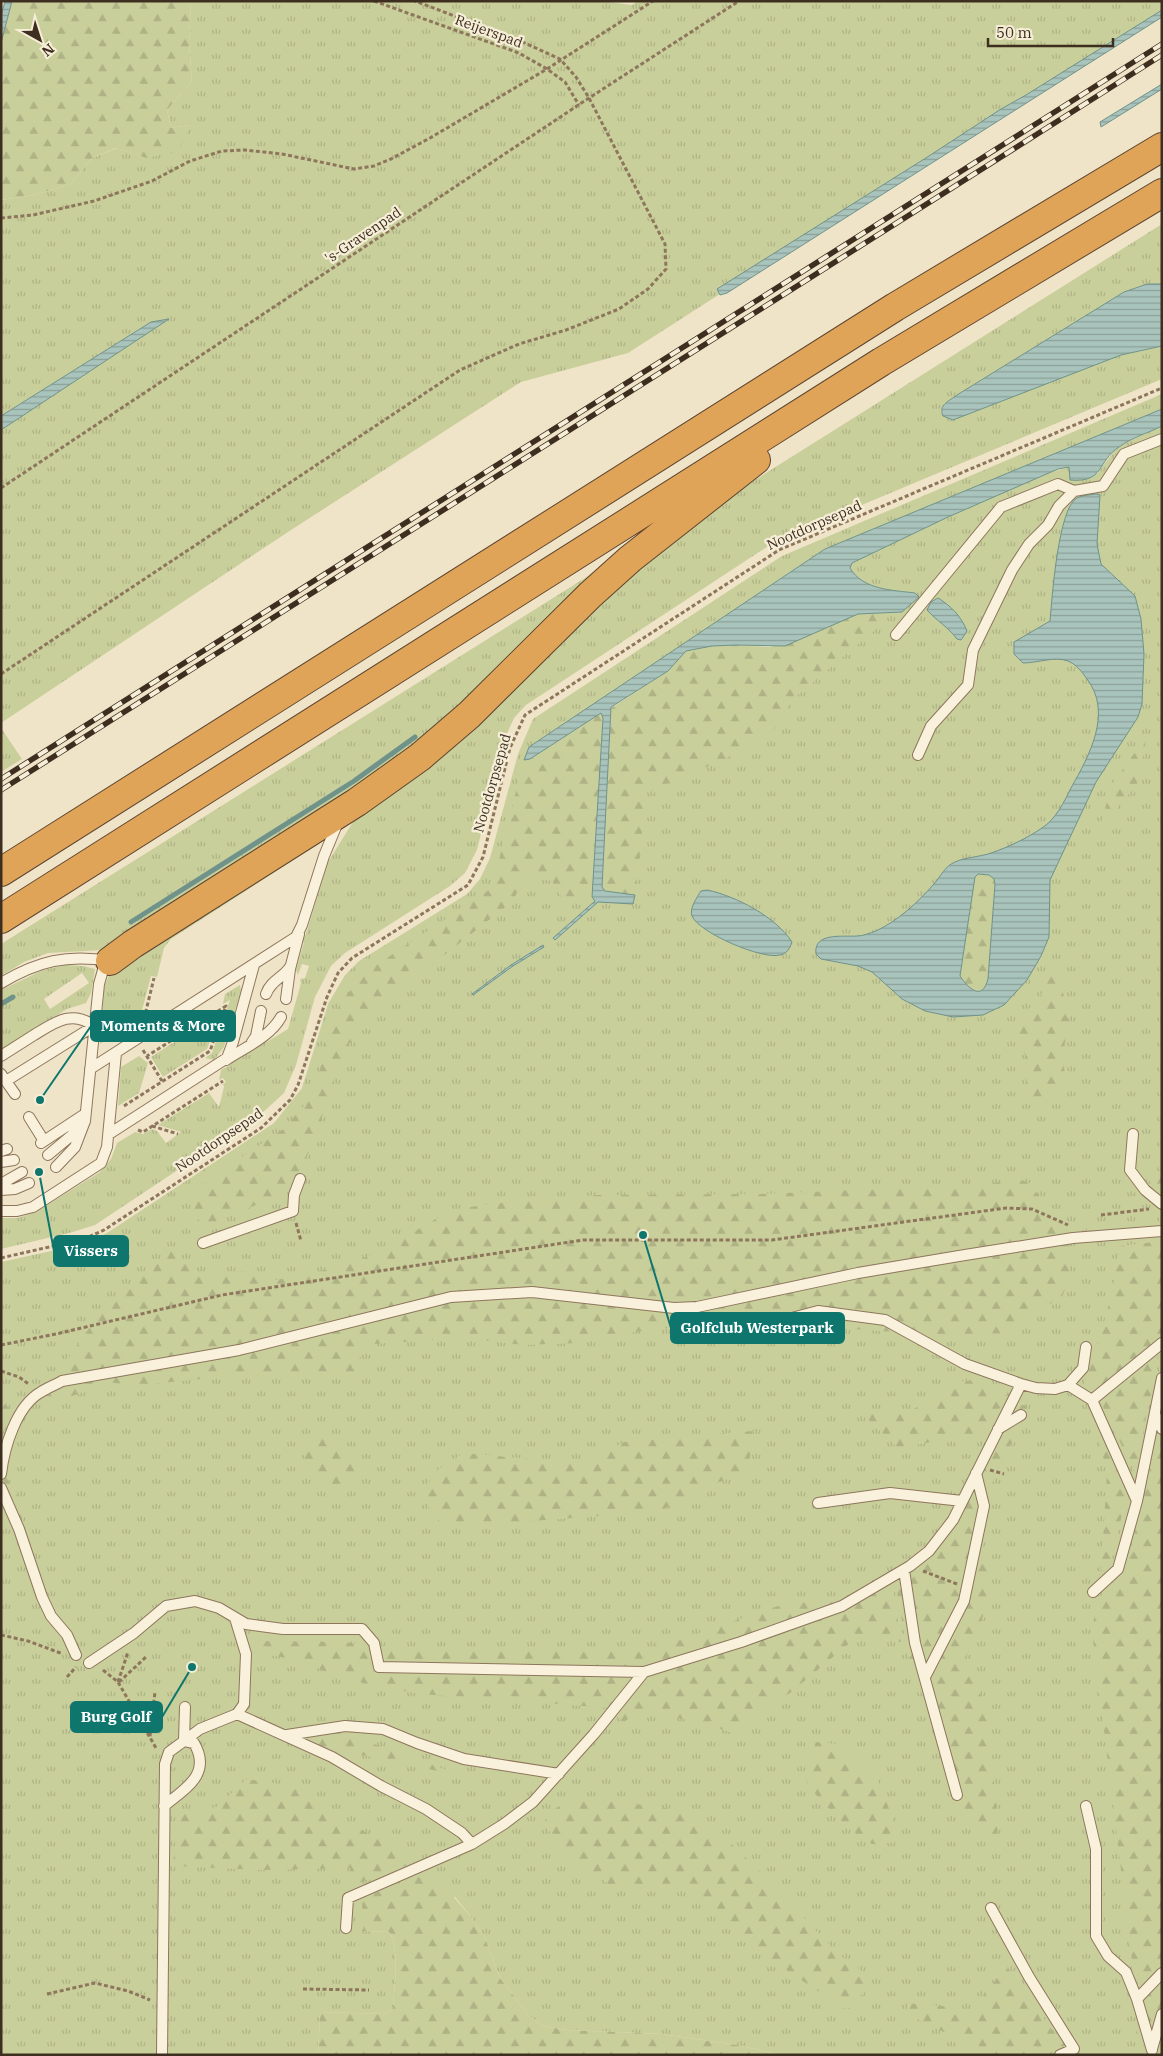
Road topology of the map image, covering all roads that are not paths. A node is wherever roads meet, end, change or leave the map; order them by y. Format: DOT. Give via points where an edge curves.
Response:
graph roads {
  1 [pos="1162,147"];
  2 [pos="1162,193"];
  3 [pos="881,362"];
  4 [pos="1162,439"];
  5 [pos="1074,491"];
  6 [pos="896,634"];
  7 [pos="918,755"];
  8 [pos="344,810"];
  9 [pos="1,872"];
  10 [pos="1,919"];
  11 [pos="302,925"];
  12 [pos="110,961"];
  13 [pos="254,964"];
  14 [pos="290,966"];
  15 [pos="1,983"];
  16 [pos="266,994"];
  17 [pos="286,999"];
  18 [pos="261,1012"];
  19 [pos="281,1017"];
  20 [pos="94,1026"];
  21 [pos="245,1047"];
  22 [pos="116,1053"];
  23 [pos="1,1056"];
  24 [pos="217,1066"];
  25 [pos="90,1069"];
  26 [pos="6,1083"];
  27 [pos="86,1114"];
  28 [pos="28,1118"];
  29 [pos="109,1134"];
  30 [pos="1133,1134"];
  31 [pos="48,1154"];
  32 [pos="14,1160"];
  33 [pos="1,1162"];
  34 [pos="56,1166"];
  35 [pos="22,1172"];
  36 [pos="300,1178"];
  37 [pos="29,1183"];
  38 [pos="1,1184"];
  39 [pos="1,1190"];
  40 [pos="1157,1206"];
  41 [pos="1,1211"];
  42 [pos="1162,1231"];
  43 [pos="203,1243"];
  44 [pos="751,1329"];
  45 [pos="1162,1343"];
  46 [pos="1086,1347"];
  47 [pos="1162,1378"];
  48 [pos="1021,1384"];
  49 [pos="1068,1386"];
  50 [pos="1092,1400"];
  51 [pos="1155,1414"];
  52 [pos="1021,1415"];
  53 [pos="998,1429"];
  54 [pos="1162,1429"];
  55 [pos="976,1473"];
  56 [pos="1,1474"];
  57 [pos="1,1488"];
  58 [pos="962,1501"];
  59 [pos="1138,1501"];
  60 [pos="818,1503"];
  61 [pos="907,1568"];
  62 [pos="1093,1592"];
  63 [pos="235,1618"];
  64 [pos="76,1656"];
  65 [pos="89,1663"];
  66 [pos="644,1672"];
  67 [pos="925,1677"];
  68 [pos="185,1706"];
  69 [pos="238,1714"];
  70 [pos="287,1735"];
  71 [pos="184,1741"];
  72 [pos="559,1774"];
  73 [pos="957,1795"];
  74 [pos="164,1806"];
  75 [pos="1086,1806"];
  76 [pos="472,1844"];
  77 [pos="991,1908"];
  78 [pos="346,1928"];
  79 [pos="1108,1956"];
  80 [pos="1110,1968"];
  81 [pos="1162,1973"];
  82 [pos="1137,1999"];
  83 [pos="1162,2014"];
  84 [pos="1150,2052"];
  85 [pos="162,2055"];
  86 [pos="1060,2055"];
  1 -- 9 [label="highway" via="878,317"];
  2 -- 3 [label="highway"];
  3 -- 8 [label="highway" via="630,559 441,740 401,772"];
  3 -- 10 [label="highway"];
  4 -- 5 [label="lane" via="1124,454 1103,486"];
  5 -- 6 [label="lane" via="1058,484 1002,507"];
  5 -- 7 [label="lane" via="1029,544 1012,570 973,650 968,685 931,726"];
  8 -- 11 [label="lane" via="324,856"];
  8 -- 12 [label="highway"];
  11 -- 13 [label="lane" via="294,939"];
  11 -- 14 [label="lane"];
  12 -- 15 [label="lane" via="85,958 55,960 33,966"];
  12 -- 20 [label="lane" via="100,977"];
  13 -- 22 [label="lane"];
  13 -- 24 [label="lane" via="231,1050"];
  14 -- 16 [label="lane" via="270,984"];
  14 -- 17 [label="lane"];
  18 -- 21 [label="lane" via="255,1038"];
  19 -- 21 [label="lane" via="274,1027"];
  20 -- 23 [label="lane" via="80,1018 61,1019"];
  20 -- 25 [label="lane"];
  20 -- 26 [label="lane"];
  21 -- 24 [label="lane"];
  22 -- 25 [label="lane"];
  22 -- 29 [label="lane"];
  24 -- 29 [label="lane"];
  25 -- 27 [label="lane"];
  27 -- 28 [label="lane" via="42,1142"];
  27 -- 31 [label="lane" via="77,1131"];
  27 -- 34 [label="lane" via="84,1128 75,1147"];
  29 -- 41 [label="lane" via="106,1155 97,1166 33,1206 17,1212"];
  30 -- 40 [label="lane" via="1130,1170"];
  32 -- 33 [label="lane"];
  35 -- 38 [label="lane"];
  36 -- 43 [label="lane" via="293,1211"];
  37 -- 39 [label="lane"];
  42 -- 56 [label="lane" via="1073,1238 858,1273 697,1307 674,1308 532,1292 451,1298 239,1350 62,1382 40,1392 26,1405 3,1453"];
  44 -- 48 [label="lane" via="818,1311 885,1320 965,1364"];
  45 -- 50 [label="lane"];
  46 -- 49 [label="lane" via="1083,1368"];
  47 -- 51 [label="lane"];
  48 -- 49 [label="lane" via="1055,1389"];
  48 -- 53 [label="lane"];
  49 -- 50 [label="lane"];
  50 -- 59 [label="lane"];
  51 -- 54 [label="lane"];
  51 -- 59 [label="lane"];
  52 -- 53 [label="lane"];
  53 -- 55 [label="lane"];
  55 -- 58 [label="lane"];
  55 -- 67 [label="lane" via="984,1506 964,1601"];
  57 -- 64 [label="lane" via="42,1597 51,1616 67,1635"];
  58 -- 60 [label="lane" via="890,1493"];
  58 -- 61 [label="lane" via="953,1520 929,1551"];
  59 -- 62 [label="lane" via="1118,1569"];
  61 -- 66 [label="lane" via="842,1606"];
  61 -- 67 [label="lane" via="915,1643"];
  63 -- 65 [label="lane" via="219,1608 195,1601 166,1606 134,1633"];
  63 -- 66 [label="lane" via="246,1624 282,1628 362,1629 374,1643 379,1667"];
  63 -- 69 [label="lane" via="246,1654 244,1704"];
  66 -- 72 [label="lane"];
  67 -- 73 [label="lane"];
  68 -- 71 [label="lane"];
  69 -- 70 [label="lane"];
  69 -- 71 [label="lane" via="200,1729"];
  70 -- 72 [label="lane" via="345,1726 383,1729 464,1759"];
  70 -- 76 [label="lane" via="426,1809 462,1833"];
  71 -- 74 [label="lane" via="169,1752 165,1764"];
  71 -- 74 [label="lane" via="194,1743 201,1755 201,1768 187,1787"];
  72 -- 76 [label="lane" via="533,1802"];
  74 -- 85 [label="lane"];
  75 -- 79 [label="lane" via="1096,1849 1096,1936"];
  76 -- 78 [label="lane" via="348,1898"];
  77 -- 86 [label="lane" via="1074,2049"];
  79 -- 80 [label="lane"];
  79 -- 82 [label="lane" via="1126,1972"];
  81 -- 82 [label="lane"];
  82 -- 84 [label="lane"];
  83 -- 84 [label="lane"];
}
